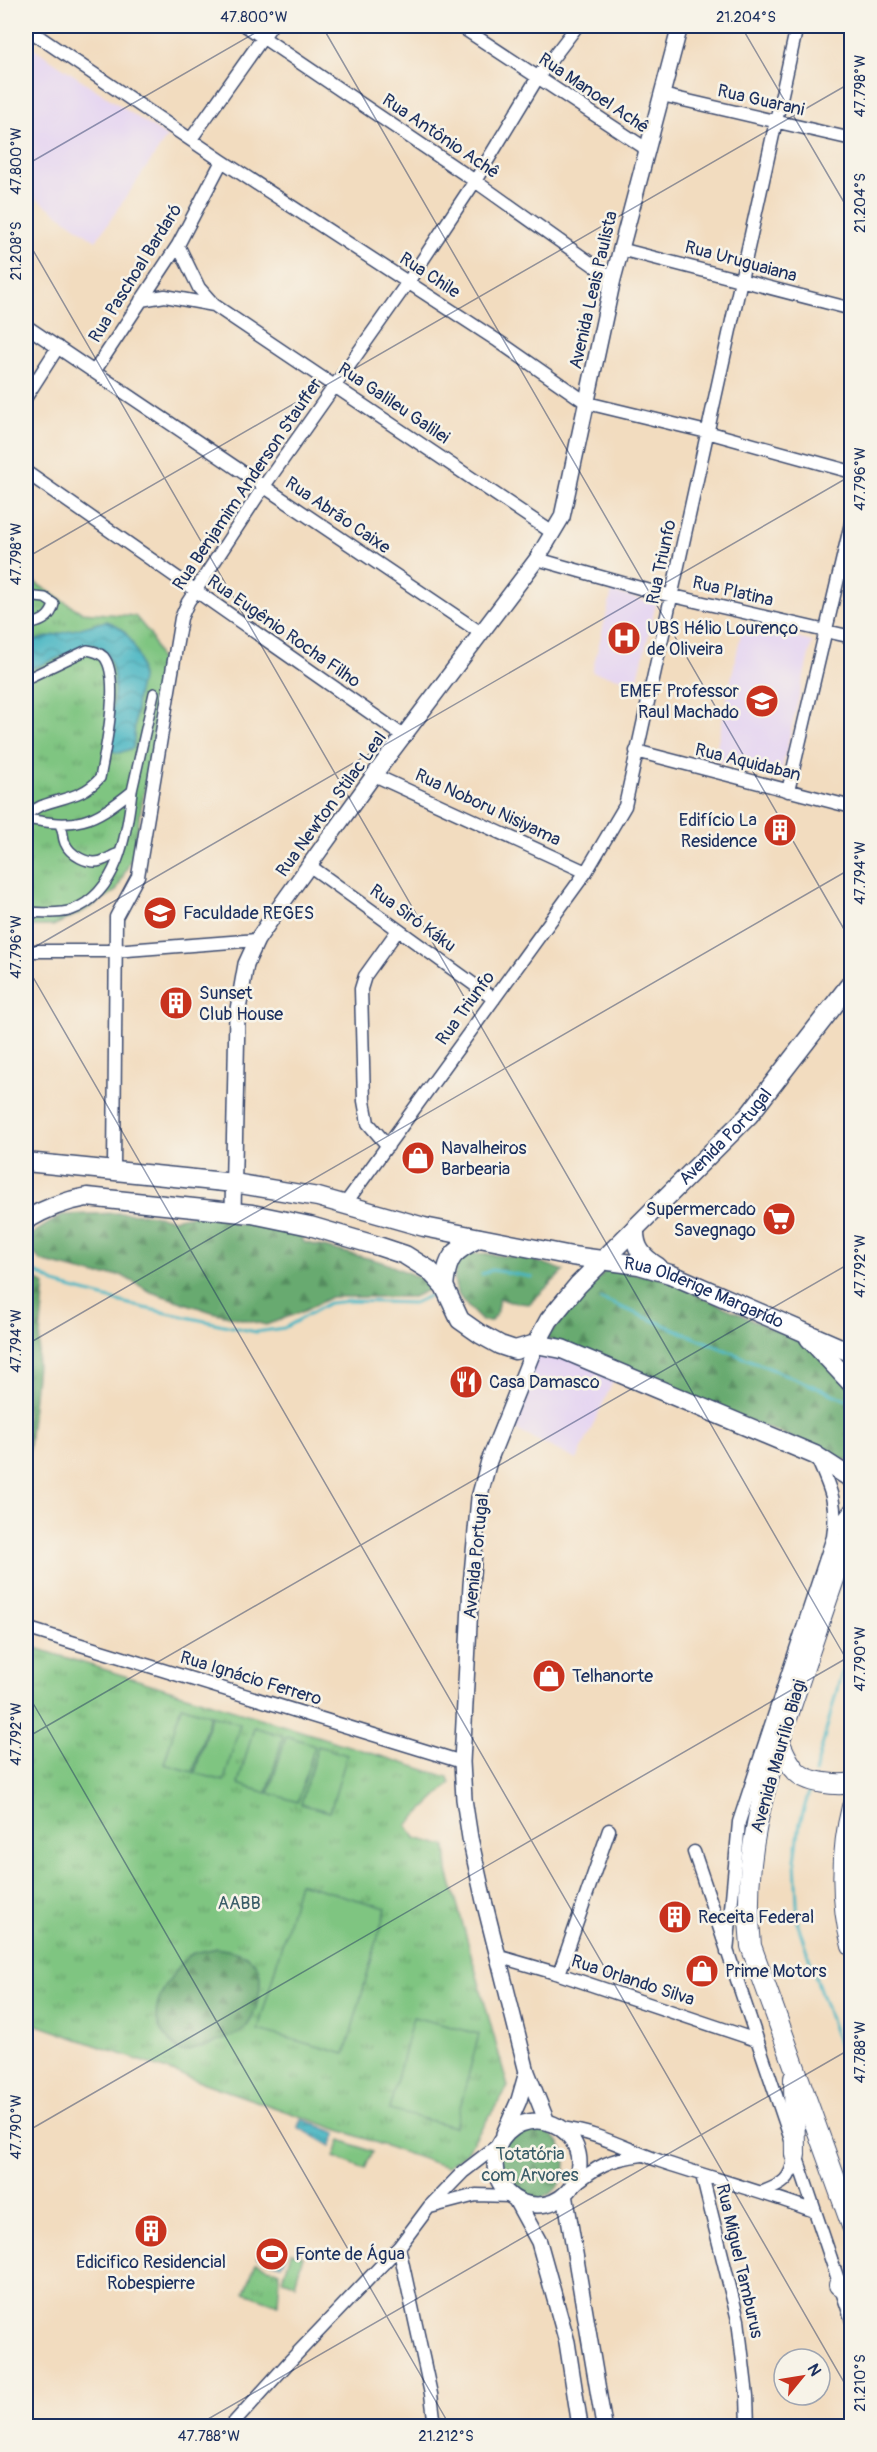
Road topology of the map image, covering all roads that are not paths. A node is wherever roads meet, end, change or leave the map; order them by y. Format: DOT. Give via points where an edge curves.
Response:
graph roads {
  1 [pos="246,26"];
  2 [pos="271,26"];
  3 [pos="460,26"];
  4 [pos="577,26"];
  5 [pos="680,26"];
  6 [pos="797,26"];
  7 [pos="26,27"];
  8 [pos="263,37"];
  9 [pos="538,77"];
  10 [pos="662,96"];
  11 [pos="776,121"];
  12 [pos="191,139"];
  13 [pos="852,139"];
  14 [pos="648,150"];
  15 [pos="222,161"];
  16 [pos="475,181"];
  17 [pos="178,245"];
  18 [pos="621,249"];
  19 [pos="613,279"];
  20 [pos="740,280"];
  21 [pos="408,282"];
  22 [pos="141,300"];
  23 [pos="214,305"];
  24 [pos="852,309"];
  25 [pos="26,326"];
  26 [pos="58,347"];
  27 [pos="94,372"];
  28 [pos="336,386"];
  29 [pos="26,397"];
  30 [pos="587,404"];
  31 [pos="707,432"];
  32 [pos="26,472"];
  33 [pos="852,472"];
  34 [pos="264,486"];
  35 [pos="852,519"];
  36 [pos="553,533"];
  37 [pos="537,559"];
  38 [pos="195,591"];
  39 [pos="26,596"];
  40 [pos="672,596"];
  41 [pos="26,625"];
  42 [pos="826,632"];
  43 [pos="481,633"];
  44 [pos="852,637"];
  45 [pos="26,679"];
  46 [pos="154,693"];
  47 [pos="405,737"];
  48 [pos="636,751"];
  49 [pos="374,775"];
  50 [pos="788,790"];
  51 [pos="132,791"];
  52 [pos="852,807"];
  53 [pos="26,817"];
  54 [pos="60,825"];
  55 [pos="119,853"];
  56 [pos="310,866"];
  57 [pos="586,872"];
  58 [pos="26,912"];
  59 [pos="398,930"];
  60 [pos="257,940"];
  61 [pos="26,951"];
  62 [pos="114,951"];
  63 [pos="852,982"];
  64 [pos="494,999"];
  65 [pos="388,1146"];
  66 [pos="26,1162"];
  67 [pos="114,1169"];
  68 [pos="234,1183"];
  69 [pos="345,1204"];
  70 [pos="233,1211"];
  71 [pos="26,1220"];
  72 [pos="310,1226"];
  73 [pos="635,1228"];
  74 [pos="479,1238"];
  75 [pos="602,1260"];
  76 [pos="669,1274"];
  77 [pos="444,1286"];
  78 [pos="804,1333"];
  79 [pos="536,1344"];
  80 [pos="852,1353"];
  81 [pos="852,1384"];
  82 [pos="815,1455"];
  83 [pos="852,1479"];
  84 [pos="852,1508"];
  85 [pos="842,1531"];
  86 [pos="812,1602"];
  87 [pos="29,1629"];
  88 [pos="816,1630"];
  89 [pos="779,1741"];
  90 [pos="462,1762"];
  91 [pos="842,1784"];
  92 [pos="852,1807"];
  93 [pos="609,1830"];
  94 [pos="694,1852"];
  95 [pos="852,1946"];
  96 [pos="727,1952"];
  97 [pos="497,1956"];
  98 [pos="559,1974"];
  99 [pos="756,2040"];
  100 [pos="793,2061"];
  101 [pos="527,2072"];
  102 [pos="553,2125"];
  103 [pos="501,2141"];
  104 [pos="642,2155"];
  105 [pos="795,2155"];
  106 [pos="702,2175"];
  107 [pos="568,2191"];
  108 [pos="763,2192"];
  109 [pos="513,2198"];
  110 [pos="429,2207"];
  111 [pos="814,2211"];
  112 [pos="852,2226"];
  113 [pos="399,2247"];
  114 [pos="845,2289"];
  115 [pos="852,2320"];
  116 [pos="604,2422"];
  117 [pos="580,2423"];
  118 [pos="231,2427"];
  119 [pos="435,2427"];
  120 [pos="748,2427"];
  1 -- 8 [label="street, Rua Antônio Achê"];
  2 -- 8 [label="street"];
  3 -- 9 [label="street, Rua Manoel Achê"];
  4 -- 9 [label="street, Rua Benjamim Anderson Stauffer"];
  5 -- 10 [label="street, Avenida Leais Paulista"];
  6 -- 11 [label="street, Rua Triunfo"];
  7 -- 12 [label="street, Rua Chile"];
  8 -- 12 [label="street"];
  8 -- 16 [label="street, Rua Antônio Achê"];
  9 -- 14 [label="street, Rua Manoel Achê"];
  9 -- 16 [label="street, Rua Benjamim Anderson Stauffer"];
  10 -- 11 [label="street, Rua Guarani"];
  10 -- 14 [label="street, Avenida Leais Paulista"];
  11 -- 13 [label="street, Rua Guarani"];
  11 -- 20 [label="street, Rua Triunfo"];
  12 -- 15 [label="street, Rua Chile"];
  14 -- 18 [label="street, Avenida Leais Paulista"];
  15 -- 17 [label="street, Rua Paschoal Bardaró"];
  15 -- 21 [label="street, Rua Chile"];
  16 -- 19 [label="street, Rua Antônio Achê"];
  16 -- 21 [label="street, Rua Benjamim Anderson Stauffer"];
  17 -- 22 [label="street, Rua Paschoal Bardaró"];
  17 -- 23 [label="street, Rua Galileu Galilei" via="199,288"];
  18 -- 19 [label="street, Avenida Leais Paulista"];
  18 -- 20 [label="street, Rua Uruguaiana"];
  19 -- 30 [label="street, Avenida Leais Paulista"];
  20 -- 24 [label="street, Rua Uruguaiana"];
  20 -- 31 [label="street, Rua Triunfo"];
  21 -- 28 [label="street, Rua Benjamim Anderson Stauffer"];
  21 -- 30 [label="street, Rua Chile"];
  22 -- 23 [label="street, Rua Galileu Galilei" via="165,296"];
  22 -- 27 [label="street, Rua Paschoal Bardaró"];
  23 -- 28 [label="street, Rua Galileu Galilei"];
  25 -- 26 [label="street, Rua Abrão Caixe"];
  26 -- 27 [label="street, Rua Abrão Caixe"];
  26 -- 29 [label="street"];
  27 -- 34 [label="street, Rua Abrão Caixe"];
  28 -- 34 [label="street, Rua Benjamim Anderson Stauffer"];
  28 -- 36 [label="street, Rua Galileu Galilei"];
  30 -- 31 [label="street, Rua Chile"];
  30 -- 36 [label="street, Avenida Leais Paulista" via="562,517"];
  31 -- 33 [label="street, Rua Chile"];
  31 -- 40 [label="street, Rua Triunfo"];
  32 -- 38 [label="street, Rua Eugênio Rocha Filho"];
  34 -- 38 [label="street, Rua Benjamim Anderson Stauffer"];
  34 -- 43 [label="street, Rua Abrão Caixe"];
  35 -- 42 [label="street"];
  36 -- 37 [label="street, Avenida Leais Paulista"];
  37 -- 40 [label="street, Rua Platina"];
  37 -- 43 [label="street, Rua Newton Stilac Leal"];
  38 -- 47 [label="street, Rua Eugênio Rocha Filho"];
  38 -- 62 [label="street, Rua Benjamim Anderson Stauffer" via="181,618 138,876 116,918"];
  39 -- 41 [label="street" via="45,598 54,604 46,619"];
  40 -- 42 [label="street, Rua Platina"];
  40 -- 48 [label="street, Rua Triunfo"];
  42 -- 44 [label="street, Rua Platina"];
  42 -- 50 [label="street"];
  43 -- 47 [label="street, Rua Newton Stilac Leal"];
  45 -- 53 [label="street" via="87,650 94,651 108,665 112,694 100,778 80,795 43,805"];
  46 -- 51 [label="street"];
  47 -- 49 [label="street, Rua Newton Stilac Leal"];
  48 -- 50 [label="street, Rua Aquidaban"];
  48 -- 57 [label="street, Rua Triunfo" via="625,806"];
  49 -- 56 [label="street, Rua Newton Stilac Leal"];
  49 -- 57 [label="street, Rua Noboru Nisiyama"];
  50 -- 52 [label="street, Rua Aquidaban"];
  51 -- 54 [label="street" via="100,814"];
  51 -- 55 [label="street"];
  53 -- 54 [label="street"];
  54 -- 55 [label="street" via="66,845 76,856 92,862"];
  55 -- 58 [label="street" via="103,889 87,903 70,911"];
  56 -- 59 [label="street, Rua Siró Káku"];
  56 -- 60 [label="street, Rua Newton Stilac Leal"];
  57 -- 64 [label="street, Rua Triunfo"];
  59 -- 64 [label="street, Rua Siró Káku"];
  59 -- 65 [label="street" via="365,976 361,989 364,1101 368,1123"];
  60 -- 62 [label="street"];
  60 -- 68 [label="street, Rua Newton Stilac Leal" via="246,964 237,1015"];
  61 -- 62 [label="street"];
  62 -- 67 [label="street, Rua Benjamim Anderson Stauffer"];
  63 -- 73 [label="main road, Avenida Portugal" via="749,1115"];
  64 -- 65 [label="street, Rua Triunfo"];
  65 -- 69 [label="street, Rua Triunfo"];
  66 -- 67 [label="main road, Rua Olderige Margarido"];
  67 -- 68 [label="main road, Rua Olderige Margarido"];
  68 -- 69 [label="main road, Rua Olderige Margarido"];
  68 -- 70 [label="street, Rua Newton Stilac Leal"];
  69 -- 72 [label="main road" via="333,1220"];
  69 -- 74 [label="main road, Rua Olderige Margarido"];
  70 -- 71 [label="main road" via="87,1197 47,1208"];
  70 -- 72 [label="main road"];
  72 -- 77 [label="main road" via="405,1255 429,1270"];
  73 -- 75 [label="main road, Avenida Portugal"];
  73 -- 76 [label="main road" via="638,1250"];
  74 -- 75 [label="main road, Rua Olderige Margarido"];
  74 -- 77 [label="main road" via="453,1254 446,1266"];
  75 -- 76 [label="main road, Rua Olderige Margarido"];
  75 -- 79 [label="main road, Avenida Portugal" via="549,1320"];
  76 -- 78 [label="main road, Rua Olderige Margarido"];
  77 -- 79 [label="main road" via="460,1320 480,1334 515,1350"];
  78 -- 80 [label="main road, Rua Olderige Margarido"];
  78 -- 81 [label="main road"];
  79 -- 82 [label="main road" via="562,1349"];
  79 -- 90 [label="street, Avenida Portugal" via="489,1461 479,1498"];
  82 -- 83 [label="main road"];
  82 -- 85 [label="street, Avenida Maurílio Biagi" via="831,1491"];
  84 -- 85 [label="street, Avenida Maurílio Biagi"];
  85 -- 86 [label="street, Avenida Maurílio Biagi"];
  85 -- 88 [label="main road, Avenida Maurílio Biagi"];
  86 -- 88 [label="main road"];
  86 -- 96 [label="street, Avenida Maurílio Biagi" via="739,1822"];
  87 -- 90 [label="street, Rua Ignácio Ferrero"];
  88 -- 89 [label="main road, Avenida Maurílio Biagi"];
  89 -- 91 [label="main road" via="788,1761 801,1775"];
  89 -- 100 [label="main road, Avenida Maurílio Biagi" via="758,1813 747,1907 751,1946"];
  90 -- 97 [label="street, Avenida Portugal" via="470,1838"];
  92 -- 95 [label="main road" via="845,1845 844,1894"];
  93 -- 98 [label="street"];
  94 -- 96 [label="street"];
  96 -- 99 [label="street"];
  97 -- 98 [label="street, Rua Orlando Silva"];
  97 -- 101 [label="street, Avenida Portugal"];
  98 -- 99 [label="street, Rua Orlando Silva"];
  99 -- 105 [label="street"];
  100 -- 105 [label="main road"];
  100 -- 112 [label="main road, Avenida Maurílio Biagi"];
  101 -- 102 [label="street, Avenida Portugal"];
  101 -- 103 [label="street"];
  102 -- 103 [label="street" via="522,2123"];
  102 -- 104 [label="street" via="592,2133"];
  102 -- 107 [label="street" via="573,2143 579,2162"];
  103 -- 109 [label="street" via="495,2172"];
  103 -- 110 [label="street"];
  104 -- 106 [label="street"];
  104 -- 107 [label="street" via="619,2158 591,2170"];
  105 -- 108 [label="street" via="786,2180"];
  105 -- 111 [label="street"];
  106 -- 108 [label="street"];
  106 -- 120 [label="street, Rua Miguel Tamburus" via="738,2320"];
  107 -- 109 [label="street" via="536,2206"];
  107 -- 116 [label="street"];
  108 -- 111 [label="street"];
  109 -- 110 [label="street" via="476,2195"];
  109 -- 117 [label="street" via="539,2242 567,2342"];
  110 -- 113 [label="street"];
  111 -- 114 [label="street"];
  113 -- 118 [label="street"];
  113 -- 119 [label="street"];
  114 -- 115 [label="street"];
  116 -- 117 [label="street"];
}
